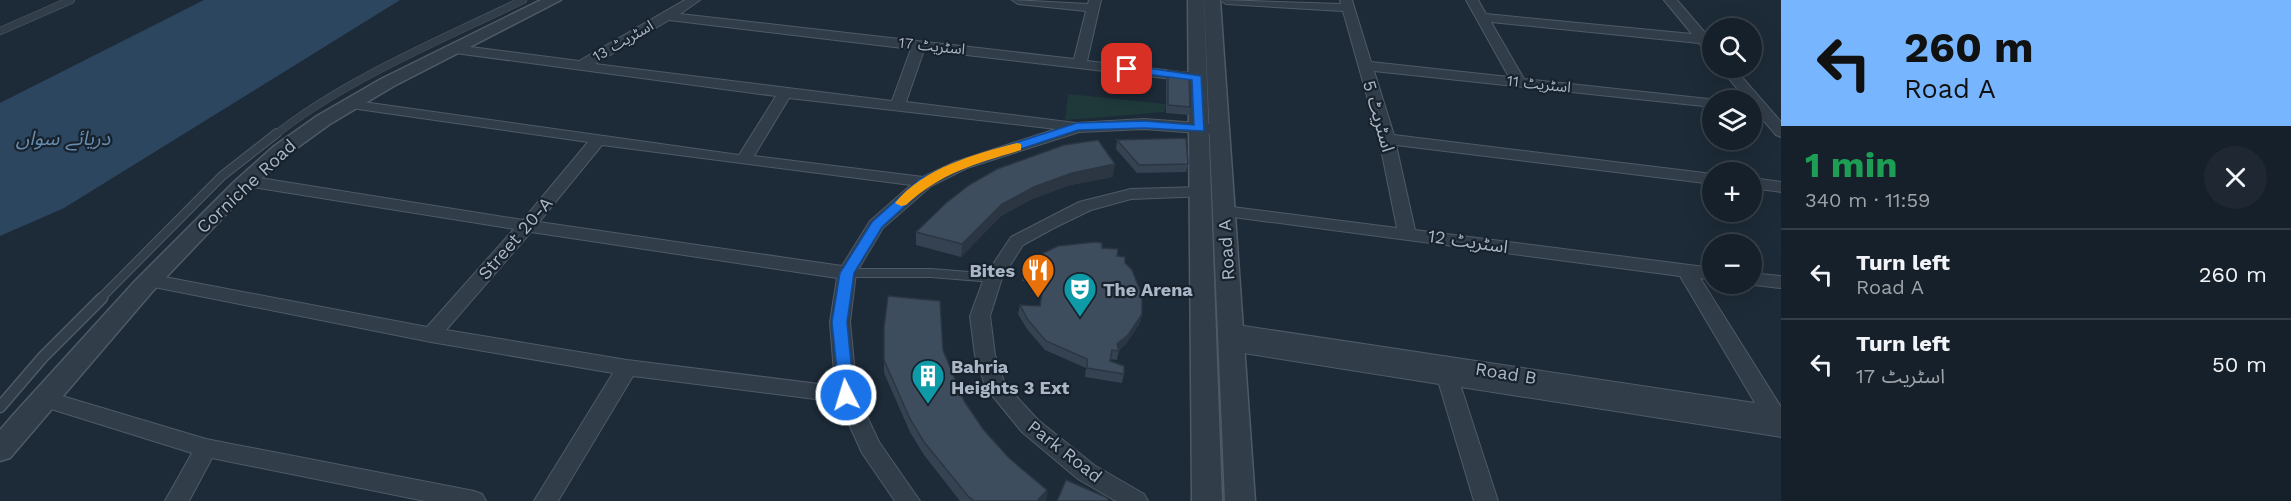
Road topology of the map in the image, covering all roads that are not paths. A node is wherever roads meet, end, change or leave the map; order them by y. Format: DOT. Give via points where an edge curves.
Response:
graph roads {
  1 [pos="71,0"];
  2 [pos="523,0"];
  3 [pos="553,0"];
  4 [pos="694,0"];
  5 [pos="1018,0"];
  6 [pos="1196,0"];
  7 [pos="1212,0"];
  8 [pos="1226,0"];
  9 [pos="1472,0"];
  10 [pos="1670,0"];
  11 [pos="1094,4"];
  12 [pos="1347,4"];
  13 [pos="666,16"];
  14 [pos="1481,17"];
  15 [pos="472,23"];
  16 [pos="498,28"];
  17 [pos="0,31"];
  18 [pos="1702,39"];
  19 [pos="919,45"];
  20 [pos="455,49"];
  21 [pos="1080,62"];
  22 [pos="583,65"];
  23 [pos="1365,66"];
  24 [pos="1198,78"];
  25 [pos="1735,78"];
  26 [pos="1518,81"];
  27 [pos="1744,90"];
  28 [pos="785,93"];
  29 [pos="1702,102"];
  30 [pos="349,104"];
  31 [pos="897,107"];
  32 [pos="1762,112"];
  33 [pos="1077,127"];
  34 [pos="1210,129"];
  35 [pos="1781,132"];
  36 [pos="598,140"];
  37 [pos="1387,140"];
  38 [pos="744,160"];
  39 [pos="1702,178"];
  40 [pos="247,181"];
  41 [pos="925,182"];
  42 [pos="1762,184"];
  43 [pos="1781,187"];
  44 [pos="1201,192"];
  45 [pos="1224,211"];
  46 [pos="527,226"];
  47 [pos="1407,233"];
  48 [pos="1686,270"];
  49 [pos="1702,272"];
  50 [pos="847,273"];
  51 [pos="993,278"];
  52 [pos="149,280"];
  53 [pos="1762,280"];
  54 [pos="1781,282"];
  55 [pos="431,335"];
  56 [pos="1232,338"];
  57 [pos="627,368"];
  58 [pos="1448,378"];
  59 [pos="846,395"];
  60 [pos="42,398"];
  61 [pos="0,407"];
  62 [pos="1778,419"];
  63 [pos="206,448"];
  64 [pos="0,450"];
  65 [pos="382,493"];
  66 [pos="177,501"];
  67 [pos="474,501"];
  68 [pos="546,501"];
  69 [pos="908,501"];
  70 [pos="1136,501"];
  71 [pos="1207,501"];
  72 [pos="1240,501"];
  73 [pos="1486,501"];
  1 -- 17 [label="lane"];
  2 -- 15 [label="lane"];
  3 -- 16 [label="street, Corniche Road"];
  4 -- 13 [label="street, اسٹریٹ 13"];
  5 -- 11 [label="street"];
  6 -- 24 [label="street, Road A"];
  7 -- 34 [label="street, Road A"];
  8 -- 12 [label="street"];
  9 -- 14 [label="street"];
  10 -- 18 [label="street"];
  11 -- 21 [label="street"];
  12 -- 23 [label="street, اسٹریٹ 5"];
  13 -- 19 [label="street, اسٹریٹ 17"];
  13 -- 22 [label="street, اسٹریٹ 13"];
  14 -- 18 [label="street"];
  14 -- 26 [label="street"];
  15 -- 16 [label="lane"];
  15 -- 61 [label="lane" via="291,122 222,176 43,357"];
  16 -- 20 [label="street, Corniche Road"];
  19 -- 21 [label="street, اسٹریٹ 17"];
  19 -- 31 [label="street"];
  20 -- 22 [label="street"];
  20 -- 30 [label="street, Corniche Road"];
  21 -- 24 [label="street, اسٹریٹ 17"];
  22 -- 28 [label="street"];
  23 -- 26 [label="street, اسٹریٹ 11"];
  23 -- 37 [label="street, اسٹریٹ 5"];
  24 -- 34 [label="street, Road A"];
  25 -- 27 [label="street"];
  26 -- 29 [label="street, اسٹریٹ 11"];
  28 -- 31 [label="street"];
  28 -- 38 [label="street"];
  30 -- 36 [label="street"];
  30 -- 40 [label="street, Corniche Road" via="292,142"];
  31 -- 33 [label="street"];
  32 -- 35 [label="street"];
  33 -- 34 [label="street" via="1144,124"];
  33 -- 41 [label="street" via="961,165"];
  34 -- 44 [label="street, Road A"];
  34 -- 45 [label="street, Road A"];
  36 -- 38 [label="street"];
  36 -- 46 [label="street, Street 20-A"];
  37 -- 39 [label="street"];
  37 -- 47 [label="street, اسٹریٹ 5"];
  38 -- 41 [label="street"];
  40 -- 46 [label="street"];
  40 -- 52 [label="street, Corniche Road"];
  41 -- 50 [label="street" via="876,225"];
  42 -- 43 [label="street"];
  44 -- 51 [label="street, Park Road" via="1131,194 1085,206 1017,241"];
  44 -- 71 [label="street, Road A"];
  45 -- 47 [label="street, اسٹریٹ 12"];
  45 -- 56 [label="street, Road A"];
  46 -- 50 [label="street"];
  46 -- 55 [label="street, Street 20-A"];
  47 -- 48 [label="street, اسٹریٹ 12"];
  48 -- 49 [label="street, اسٹریٹ 12"];
  48 -- 62 [label="street"];
  50 -- 51 [label="lane"];
  50 -- 59 [label="street" via="840,322"];
  51 -- 70 [label="street, Park Road" via="980,316 985,355 996,388 1040,434 1086,472"];
  52 -- 55 [label="street"];
  52 -- 60 [label="street, Corniche Road"];
  53 -- 54 [label="street"];
  55 -- 57 [label="street"];
  56 -- 58 [label="street, Road B"];
  56 -- 62 [label="street, Road B"];
  56 -- 72 [label="street, Road A"];
  57 -- 59 [label="street"];
  57 -- 68 [label="street"];
  58 -- 62 [label="street, Road B"];
  58 -- 73 [label="street"];
  59 -- 69 [label="street" via="870,447"];
  60 -- 63 [label="street"];
  60 -- 64 [label="street, Corniche Road"];
  63 -- 65 [label="street"];
  63 -- 66 [label="street"];
  65 -- 67 [label="street"];
}
